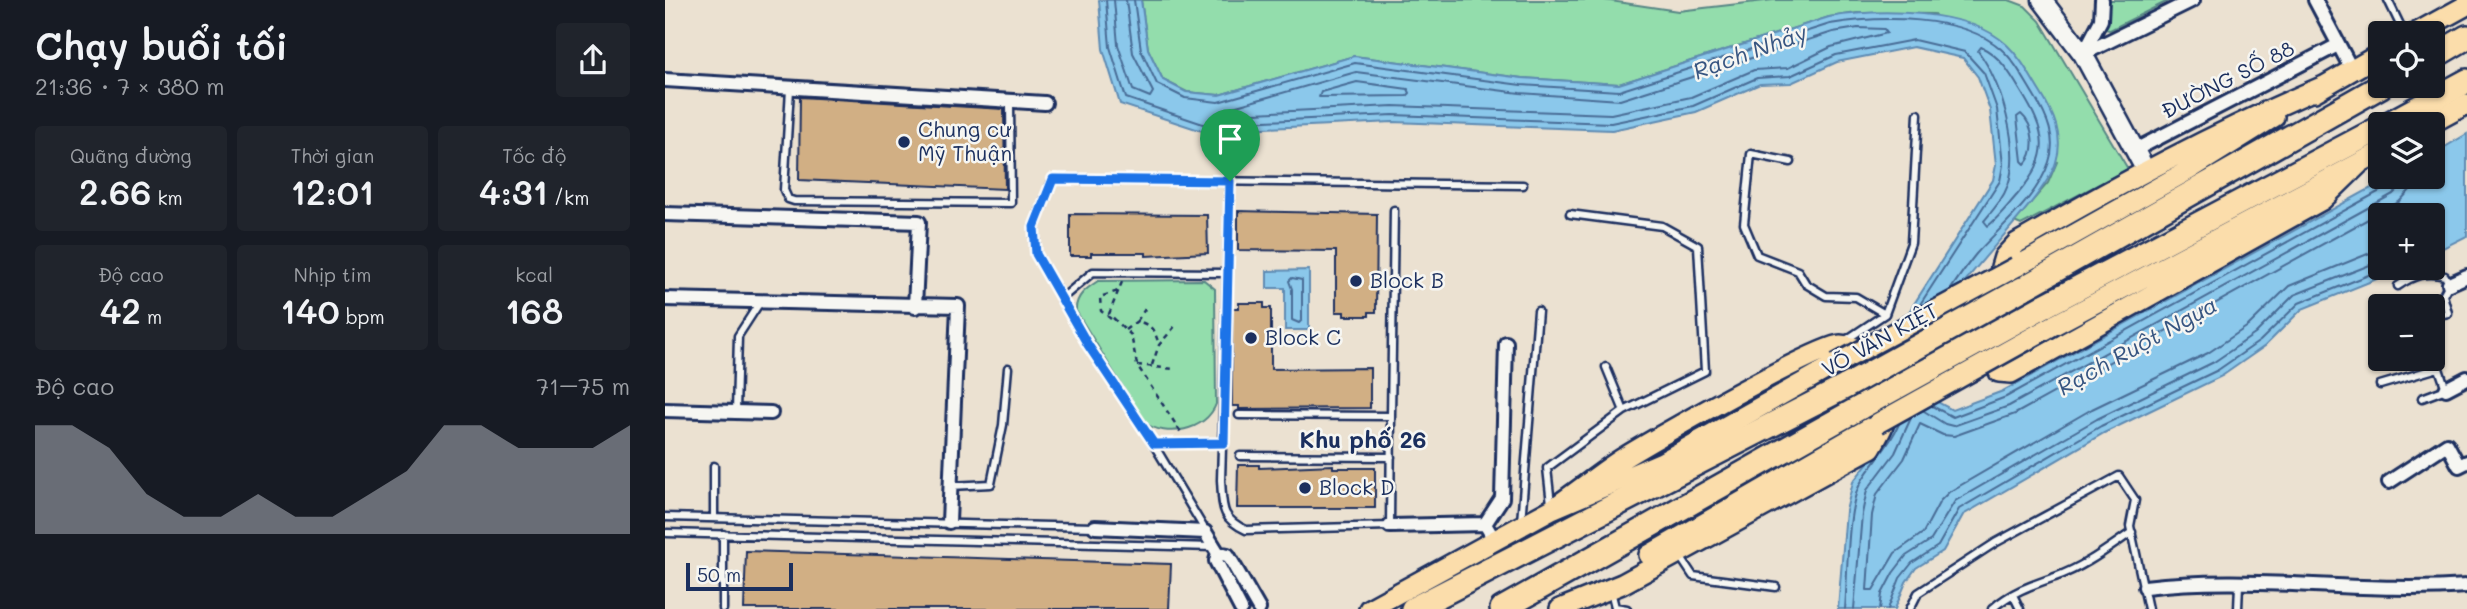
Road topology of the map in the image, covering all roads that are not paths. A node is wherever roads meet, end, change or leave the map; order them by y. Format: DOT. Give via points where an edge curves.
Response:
graph roads {
  1 [pos="2042,0"];
  2 [pos="2102,0"];
  3 [pos="2193,0"];
  4 [pos="2315,0"];
  5 [pos="2388,0"];
  6 [pos="2467,5"];
  7 [pos="2398,21"];
  8 [pos="2438,21"];
  9 [pos="2467,37"];
  10 [pos="2338,45"];
  11 [pos="2445,50"];
  12 [pos="2083,54"];
  13 [pos="2368,61"];
  14 [pos="2352,70"];
  15 [pos="665,80"];
  16 [pos="2467,81"];
  17 [pos="2324,86"];
  18 [pos="790,89"];
  19 [pos="2368,93"];
  20 [pos="1010,103"];
  21 [pos="1045,103"];
  22 [pos="2467,104"];
  23 [pos="2410,112"];
  24 [pos="1918,114"];
  25 [pos="2445,116"];
  26 [pos="2368,135"];
  27 [pos="2135,150"];
  28 [pos="2368,158"];
  29 [pos="1791,162"];
  30 [pos="2361,162"];
  31 [pos="2145,169"];
  32 [pos="1230,181"];
  33 [pos="1523,185"];
  34 [pos="1394,210"];
  35 [pos="665,214"];
  36 [pos="1570,214"];
  37 [pos="1227,273"];
  38 [pos="2467,276"];
  39 [pos="2019,278"];
  40 [pos="2449,284"];
  41 [pos="2398,286"];
  42 [pos="2444,294"];
  43 [pos="665,299"];
  44 [pos="1061,299"];
  45 [pos="760,302"];
  46 [pos="915,307"];
  47 [pos="1538,311"];
  48 [pos="1885,314"];
  49 [pos="2049,316"];
  50 [pos="1506,343"];
  51 [pos="1837,354"];
  52 [pos="1606,367"];
  53 [pos="1008,368"];
  54 [pos="2428,371"];
  55 [pos="2439,371"];
  56 [pos="2467,378"];
  57 [pos="2380,385"];
  58 [pos="2446,389"];
  59 [pos="2422,398"];
  60 [pos="665,410"];
  61 [pos="1624,411"];
  62 [pos="736,412"];
  63 [pos="771,413"];
  64 [pos="1239,415"];
  65 [pos="1391,416"];
  66 [pos="1224,443"];
  67 [pos="1154,444"];
  68 [pos="1240,456"];
  69 [pos="1391,457"];
  70 [pos="2467,463"];
  71 [pos="714,466"];
  72 [pos="2389,482"];
  73 [pos="950,486"];
  74 [pos="1552,509"];
  75 [pos="665,517"];
  76 [pos="714,518"];
  77 [pos="949,522"];
  78 [pos="1390,526"];
  79 [pos="1095,527"];
  80 [pos="1520,527"];
  81 [pos="1206,532"];
  82 [pos="2131,532"];
  83 [pos="667,533"];
  84 [pos="1490,533"];
  85 [pos="723,534"];
  86 [pos="1217,550"];
  87 [pos="1678,554"];
  88 [pos="2239,584"];
  89 [pos="2467,586"];
  90 [pos="1776,587"];
  91 [pos="2145,587"];
  92 [pos="1610,589"];
  93 [pos="2013,595"];
  94 [pos="723,609"];
  95 [pos="1241,609"];
  96 [pos="1259,609"];
  97 [pos="1369,609"];
  98 [pos="1413,609"];
  99 [pos="1502,609"];
  100 [pos="1559,609"];
  101 [pos="1627,609"];
  102 [pos="1910,609"];
  103 [pos="1992,609"];
  104 [pos="2020,609"];
  105 [pos="2148,609"];
  106 [pos="2238,609"];
  1 -- 12 [label="street"];
  2 -- 12 [label="street" via="2101,20"];
  3 -- 12 [label="street"];
  4 -- 10 [label="street"];
  5 -- 7 [label="lane"];
  6 -- 8 [label="main road"];
  9 -- 11 [label="highway"];
  10 -- 14 [label="street"];
  10 -- 27 [label="street, ĐƯỜNG SỐ 88"];
  12 -- 27 [label="street"];
  13 -- 14 [label="main road, VÕ VĂN KIỆT"];
  14 -- 17 [label="main road, VÕ VĂN KIỆT"];
  15 -- 18 [label="street"];
  16 -- 23 [label="highway"];
  17 -- 31 [label="main road" via="2238,122"];
  17 -- 39 [label="main road, VÕ VĂN KIỆT"];
  18 -- 20 [label="street"];
  18 -- 20 [label="lane" via="784,190 794,201 1011,203"];
  19 -- 39 [label="highway, VÕ VĂN KIỆT"];
  20 -- 21 [label="street"];
  22 -- 25 [label="main road"];
  24 -- 48 [label="lane" via="1910,243"];
  26 -- 49 [label="highway"];
  27 -- 31 [label="street"];
  28 -- 30 [label="main road"];
  29 -- 48 [label="lane" via="1751,154 1744,224 1757,255 1798,271 1807,284 1826,296 1856,297"];
  30 -- 31 [label="main road" via="2322,200 2011,373 1999,372 1994,357 2004,257 2017,243"];
  30 -- 49 [label="main road"];
  32 -- 33 [label="lane"];
  32 -- 37 [label="lane"];
  32 -- 44 [label="lane" via="1053,179 1037,214 1033,241"];
  34 -- 65 [label="lane"];
  35 -- 46 [label="street" via="919,222"];
  36 -- 61 [label="lane" via="1662,226 1698,246 1705,372"];
  37 -- 44 [label="lane" via="1093,272"];
  37 -- 66 [label="lane"];
  38 -- 40 [label="street"];
  39 -- 51 [label="main road, VÕ VĂN KIỆT, bridge"];
  39 -- 98 [label="highway, VÕ VĂN KIỆT, bridge" via="1847,386"];
  40 -- 41 [label="lane" via="2445,276 2430,272"];
  40 -- 42 [label="lane"];
  43 -- 45 [label="street"];
  44 -- 67 [label="lane"];
  45 -- 46 [label="street"];
  45 -- 62 [label="lane" via="738,336"];
  46 -- 73 [label="street" via="958,306"];
  47 -- 80 [label="lane"];
  48 -- 51 [label="lane"];
  49 -- 99 [label="highway, bridge" via="1861,407"];
  49 -- 100 [label="main road, bridge" via="1878,423"];
  50 -- 84 [label="street" via="1502,498"];
  51 -- 74 [label="main road, VÕ VĂN KIỆT" via="1662,461"];
  51 -- 87 [label="main road" via="1865,351 1877,361 1889,402 1888,419 1871,448"];
  52 -- 61 [label="lane"];
  53 -- 73 [label="lane" via="991,484"];
  54 -- 57 [label="lane"];
  55 -- 58 [label="lane"];
  56 -- 58 [label="street"];
  58 -- 59 [label="lane"];
  60 -- 62 [label="street"];
  61 -- 74 [label="lane" via="1546,468"];
  62 -- 63 [label="street"];
  64 -- 65 [label="lane"];
  65 -- 69 [label="lane"];
  66 -- 67 [label="lane"];
  66 -- 78 [label="lane" via="1221,480 1230,523 1246,530"];
  67 -- 81 [label="lane"];
  68 -- 69 [label="lane"];
  69 -- 78 [label="lane"];
  70 -- 72 [label="street" via="2459,466 2447,444"];
  71 -- 76 [label="lane"];
  73 -- 77 [label="street"];
  74 -- 80 [label="main road, VÕ VĂN KIỆT"];
  75 -- 76 [label="lane"];
  76 -- 77 [label="lane"];
  77 -- 79 [label="lane"];
  78 -- 84 [label="street"];
  79 -- 81 [label="street"];
  80 -- 84 [label="main road, VÕ VĂN KIỆT"];
  81 -- 86 [label="street"];
  82 -- 91 [label="lane"];
  82 -- 93 [label="lane" via="2094,559"];
  82 -- 102 [label="lane" via="2135,500 2119,476 1995,543 1918,593"];
  83 -- 85 [label="lane"];
  84 -- 97 [label="main road, VÕ VĂN KIỆT"];
  85 -- 86 [label="lane"];
  85 -- 94 [label="lane"];
  86 -- 95 [label="street" via="1216,561"];
  86 -- 96 [label="street" via="1228,555"];
  87 -- 90 [label="lane" via="1693,576"];
  87 -- 92 [label="main road"];
  88 -- 89 [label="street" via="2363,584 2410,590"];
  88 -- 91 [label="street" via="2192,581"];
  88 -- 106 [label="lane"];
  91 -- 105 [label="lane"];
  92 -- 100 [label="main road"];
  92 -- 101 [label="lane" via="1615,607"];
  93 -- 103 [label="lane"];
  93 -- 104 [label="lane"];
}
